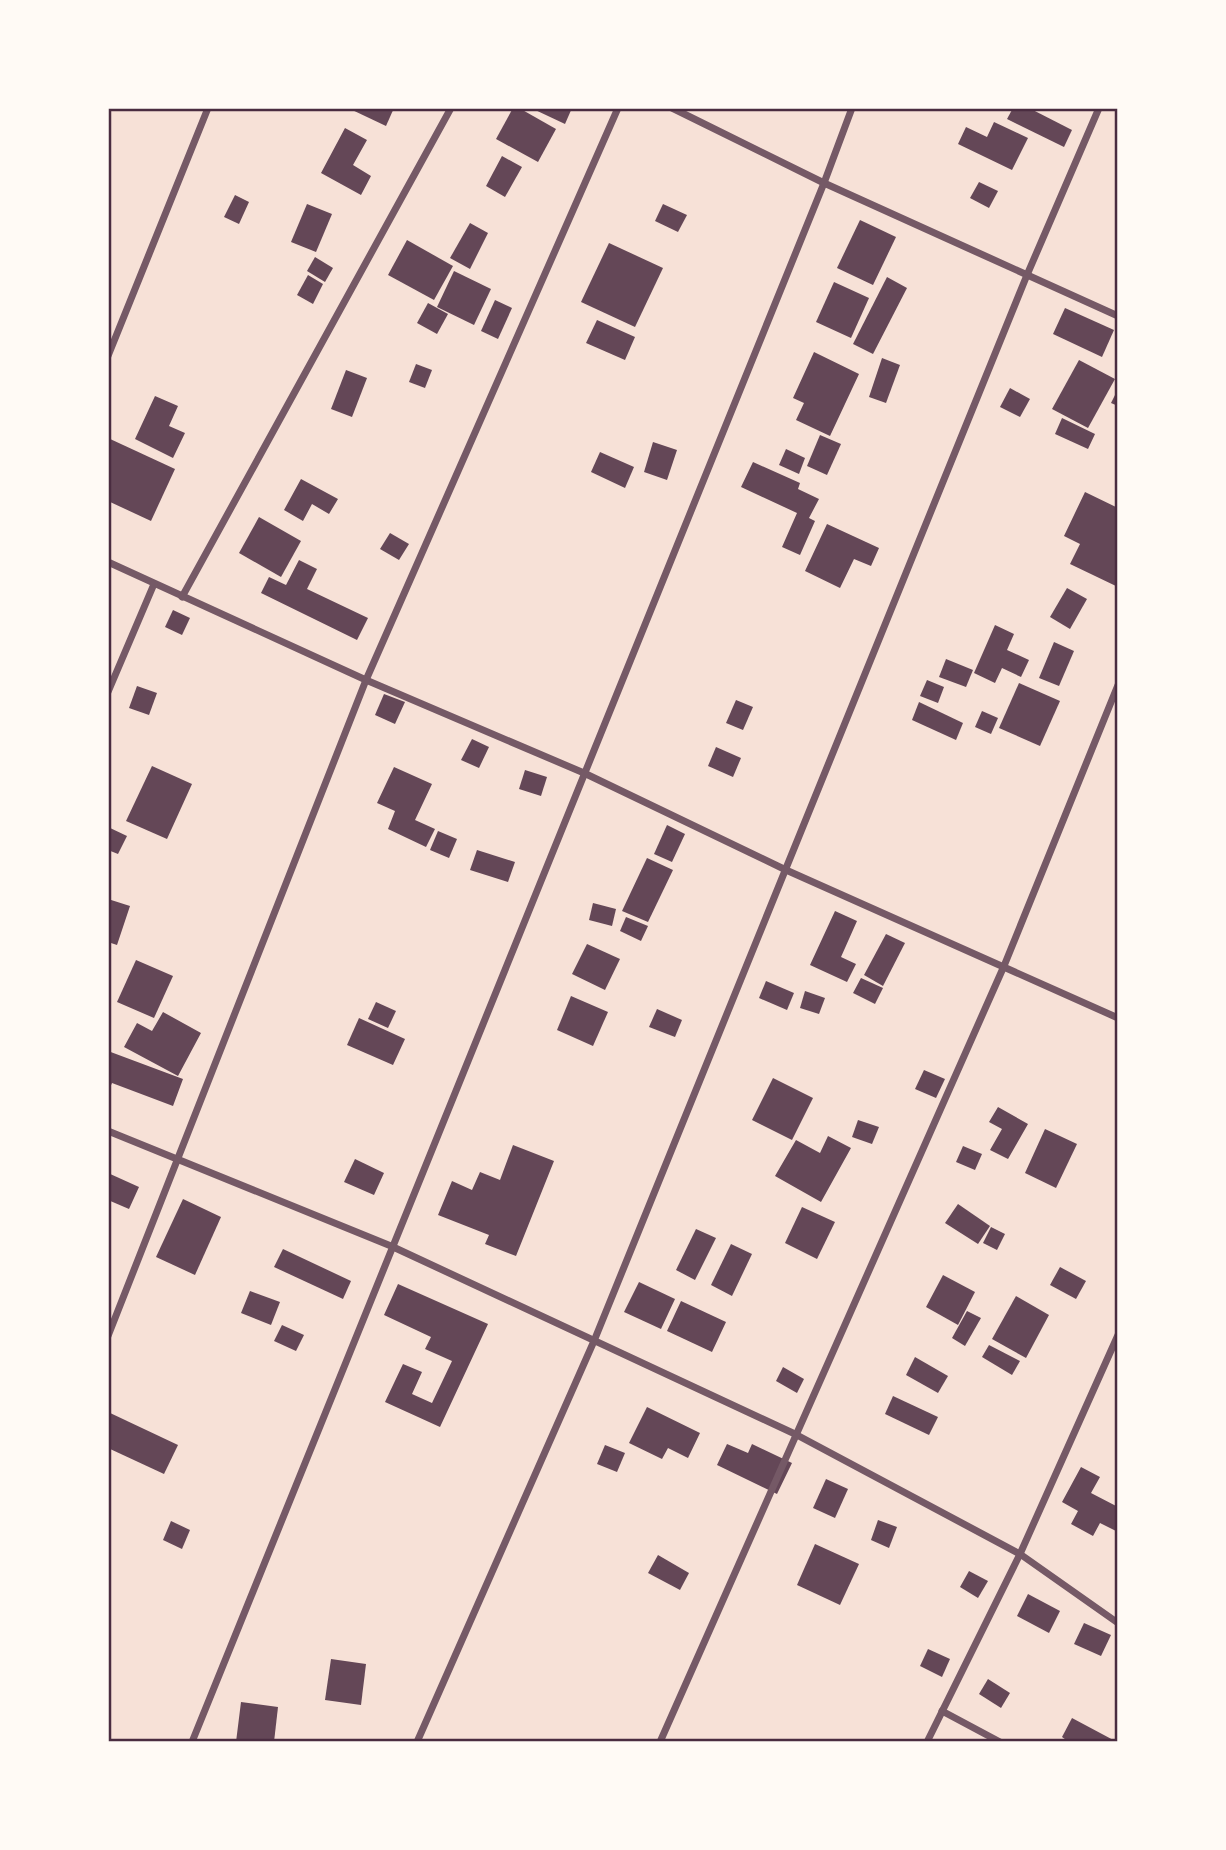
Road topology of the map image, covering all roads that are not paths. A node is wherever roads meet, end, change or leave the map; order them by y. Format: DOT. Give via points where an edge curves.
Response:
graph roads {
  1 [pos="208,108"];
  2 [pos="451,108"];
  3 [pos="618,108"];
  4 [pos="672,108"];
  5 [pos="852,108"];
  6 [pos="1099,108"];
  7 [pos="824,183"];
  8 [pos="1027,275"];
  9 [pos="1118,316"];
  10 [pos="108,356"];
  11 [pos="108,562"];
  12 [pos="154,584"];
  13 [pos="182,597"];
  14 [pos="366,680"];
  15 [pos="1118,685"];
  16 [pos="108,692"];
  17 [pos="584,773"];
  18 [pos="786,870"];
  19 [pos="1004,966"];
  20 [pos="1118,1018"];
  21 [pos="108,1131"];
  22 [pos="178,1160"];
  23 [pos="391,1246"];
  24 [pos="1118,1335"];
  25 [pos="108,1336"];
  26 [pos="594,1341"];
  27 [pos="795,1434"];
  28 [pos="1020,1554"];
  29 [pos="1118,1623"];
  30 [pos="942,1711"];
  31 [pos="192,1741"];
  32 [pos="417,1741"];
  33 [pos="660,1741"];
  34 [pos="928,1741"];
  35 [pos="1000,1741"];
  1 -- 10 [label="street"];
  2 -- 13 [label="street"];
  3 -- 14 [label="street"];
  4 -- 7 [label="street"];
  5 -- 7 [label="street"];
  6 -- 8 [label="street"];
  7 -- 8 [label="street"];
  7 -- 17 [label="street"];
  8 -- 9 [label="street"];
  8 -- 18 [label="street"];
  11 -- 12 [label="street"];
  12 -- 13 [label="street"];
  12 -- 16 [label="street"];
  13 -- 14 [label="street"];
  14 -- 17 [label="street"];
  14 -- 22 [label="street"];
  15 -- 19 [label="street"];
  17 -- 18 [label="street"];
  17 -- 23 [label="street"];
  18 -- 19 [label="street"];
  18 -- 26 [label="street"];
  19 -- 20 [label="street"];
  19 -- 27 [label="street"];
  21 -- 22 [label="street"];
  22 -- 23 [label="street"];
  22 -- 25 [label="street"];
  23 -- 26 [label="street"];
  23 -- 31 [label="street"];
  24 -- 28 [label="street"];
  26 -- 27 [label="street"];
  26 -- 32 [label="street"];
  27 -- 28 [label="street"];
  27 -- 33 [label="street"];
  28 -- 29 [label="street"];
  28 -- 30 [label="street"];
  30 -- 34 [label="street"];
  30 -- 35 [label="street"];
}
